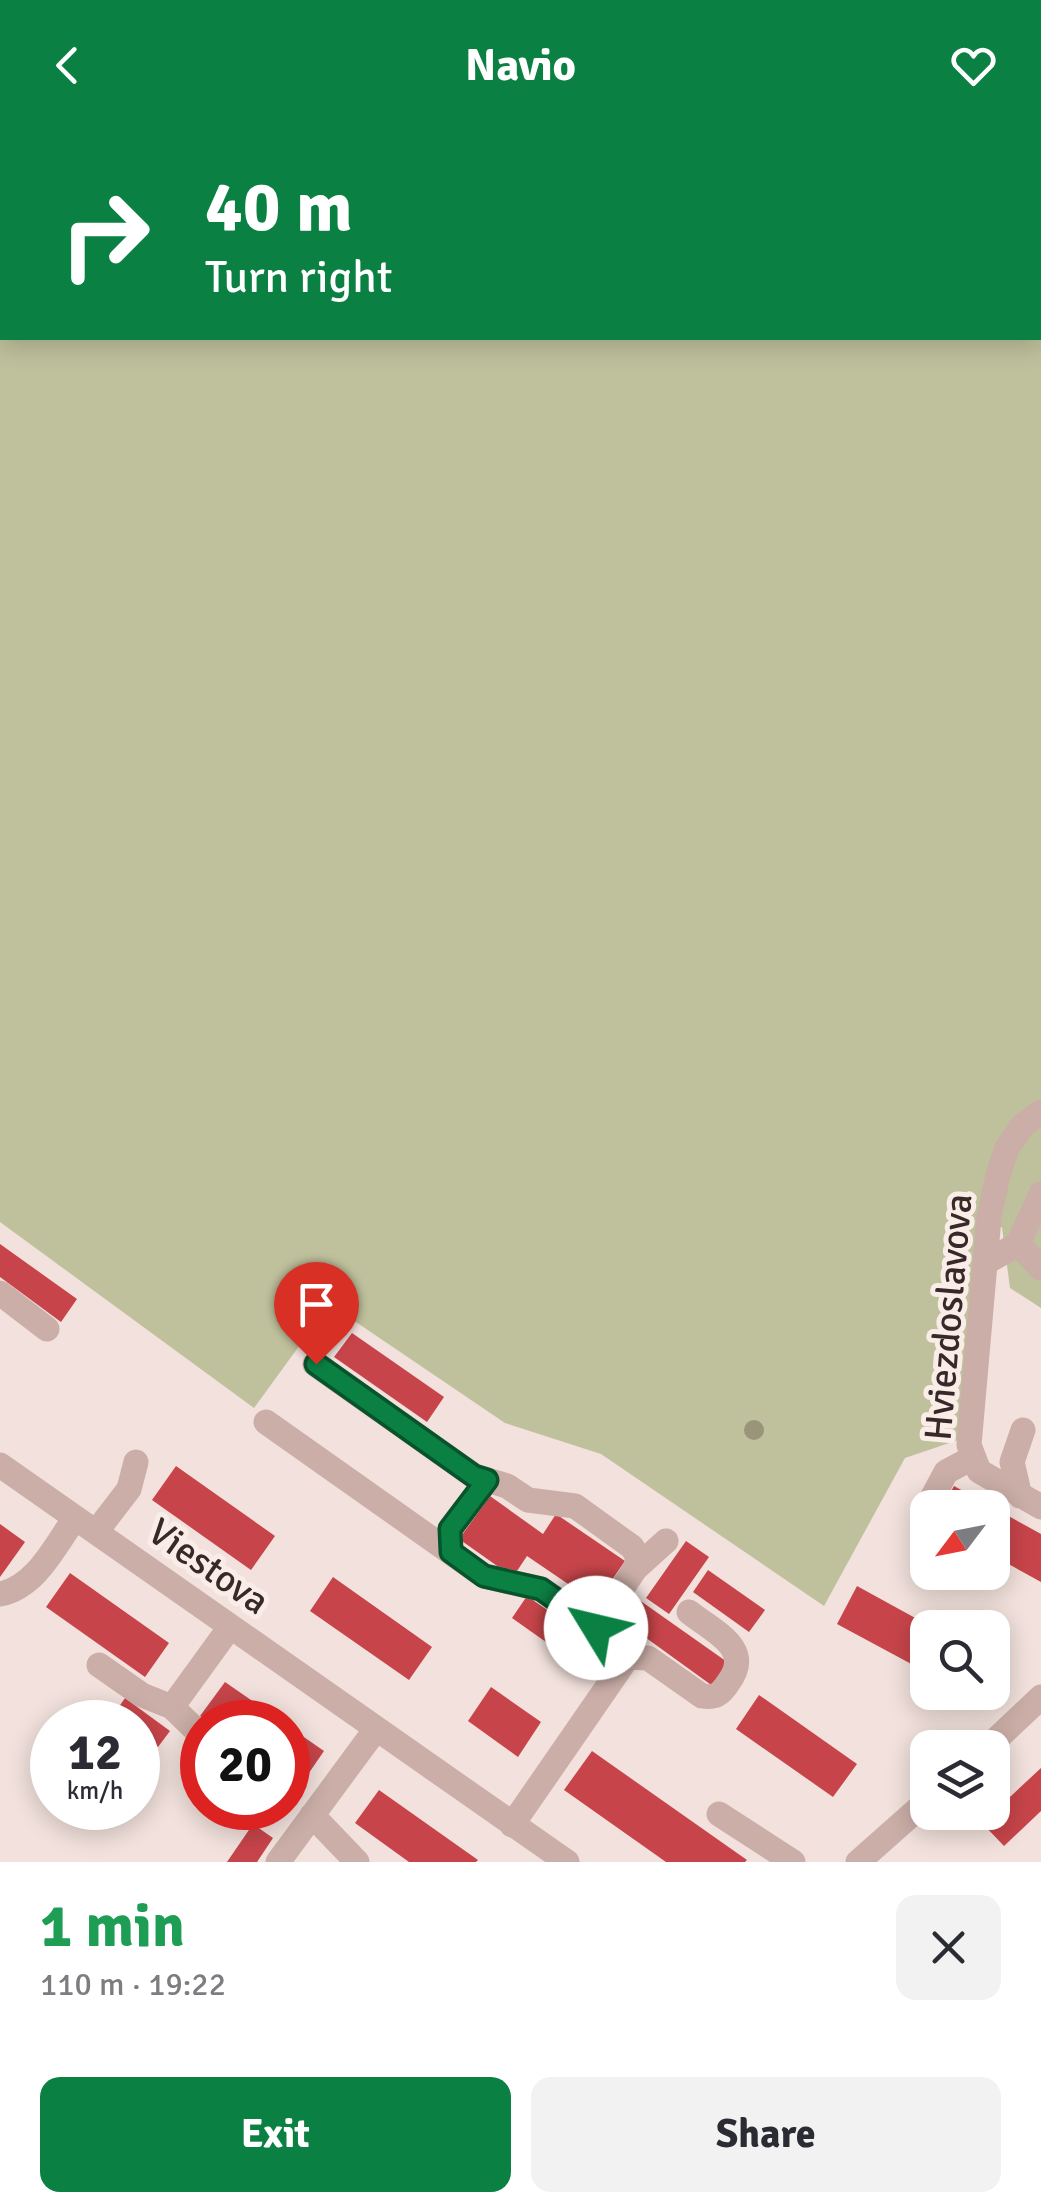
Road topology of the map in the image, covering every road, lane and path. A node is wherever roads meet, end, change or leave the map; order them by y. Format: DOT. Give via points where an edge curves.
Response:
graph roads {
  1 [pos="1041,1112"];
  2 [pos="1041,1194"];
  3 [pos="1018,1244"];
  4 [pos="986,1263"];
  5 [pos="1041,1268"];
  6 [pos="4,1306"];
  7 [pos="47,1329"];
  8 [pos="316,1364"];
  9 [pos="266,1422"];
  10 [pos="1023,1430"];
  11 [pos="972,1458"];
  12 [pos="136,1462"];
  13 [pos="0,1465"];
  14 [pos="487,1480"];
  15 [pos="936,1490"];
  16 [pos="1030,1502"];
  17 [pos="86,1525"];
  18 [pos="666,1540"];
  19 [pos="451,1552"];
  20 [pos="635,1569"];
  21 [pos="0,1594"];
  22 [pos="689,1612"];
  23 [pos="230,1627"];
  24 [pos="596,1628"];
  25 [pos="628,1657"];
  26 [pos="100,1665"];
  27 [pos="1041,1697"];
  28 [pos="172,1708"];
  29 [pos="180,1715"];
  30 [pos="376,1729"];
  31 [pos="1006,1730"];
  32 [pos="719,1814"];
  33 [pos="312,1815"];
  34 [pos="910,1816"];
  35 [pos="512,1825"];
  36 [pos="535,1840"];
  37 [pos="278,1862"];
  38 [pos="357,1862"];
  39 [pos="519,1862"];
  40 [pos="566,1862"];
  41 [pos="793,1862"];
  42 [pos="858,1862"];
  1 -- 4 [label="street, Hviezdoslavova" via="1007,1148 989,1218"];
  2 -- 3 [label="street"];
  3 -- 4 [label="street"];
  3 -- 5 [label="street"];
  4 -- 11 [label="street, Hviezdoslavova"];
  6 -- 7 [label="street"];
  8 -- 14 [label="street"];
  9 -- 19 [label="street"];
  10 -- 16 [label="street" via="1012,1462"];
  11 -- 15 [label="street" via="946,1472"];
  11 -- 16 [label="street, Hviezdoslavova" via="994,1483"];
  12 -- 17 [label="street" via="129,1488"];
  13 -- 17 [label="street, Viestova"];
  14 -- 19 [label="street" via="450,1529"];
  14 -- 20 [label="street" via="528,1500 575,1506 632,1547"];
  17 -- 21 [label="street" via="16,1591"];
  17 -- 23 [label="street, Viestova"];
  18 -- 20 [label="street"];
  19 -- 24 [label="street" via="484,1576 541,1589"];
  20 -- 24 [label="street"];
  22 -- 25 [label="street" via="740,1658 720,1694 702,1696 648,1658"];
  23 -- 28 [label="street"];
  23 -- 30 [label="street, Viestova"];
  24 -- 25 [label="street"];
  25 -- 35 [label="street"];
  26 -- 28 [label="street"];
  27 -- 31 [label="street"];
  28 -- 29 [label="street"];
  30 -- 33 [label="street"];
  30 -- 35 [label="street, Viestova"];
  32 -- 41 [label="street"];
  33 -- 37 [label="street"];
  33 -- 38 [label="street"];
  34 -- 42 [label="street"];
  35 -- 36 [label="street, Viestova"];
  36 -- 39 [label="street"];
  36 -- 40 [label="street, Viestova"];
}
